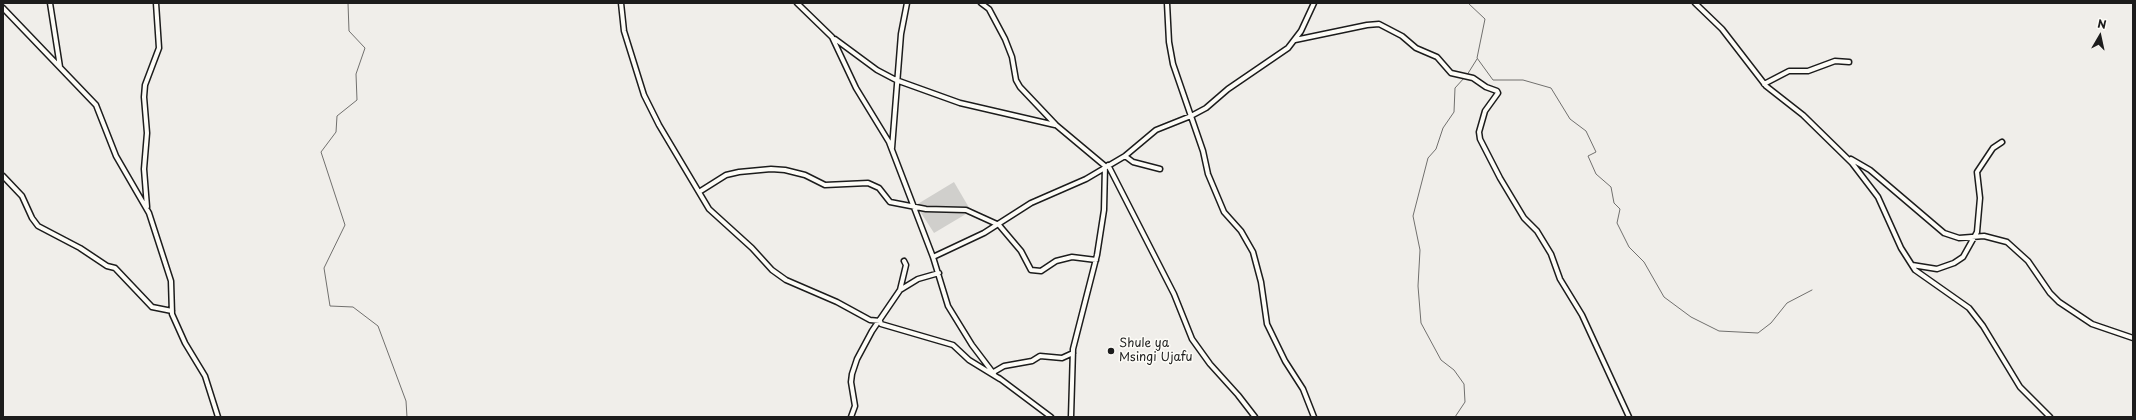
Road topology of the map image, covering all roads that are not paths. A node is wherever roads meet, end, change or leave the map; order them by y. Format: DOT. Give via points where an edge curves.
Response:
graph roads {
  1 [pos="50,3"];
  2 [pos="156,3"];
  3 [pos="621,3"];
  4 [pos="797,3"];
  5 [pos="907,3"];
  6 [pos="981,3"];
  7 [pos="1168,3"];
  8 [pos="1314,3"];
  9 [pos="1695,3"];
  10 [pos="3,8"];
  11 [pos="832,37"];
  12 [pos="1295,40"];
  13 [pos="1849,62"];
  14 [pos="60,68"];
  15 [pos="896,80"];
  16 [pos="1764,84"];
  17 [pos="1191,116"];
  18 [pos="1056,125"];
  19 [pos="2002,142"];
  20 [pos="892,148"];
  21 [pos="1125,156"];
  22 [pos="1847,157"];
  23 [pos="1106,166"];
  24 [pos="1160,169"];
  25 [pos="3,176"];
  26 [pos="699,192"];
  27 [pos="914,205"];
  28 [pos="147,210"];
  29 [pos="998,225"];
  30 [pos="1977,228"];
  31 [pos="1984,236"];
  32 [pos="1975,237"];
  33 [pos="933,257"];
  34 [pos="1096,260"];
  35 [pos="904,261"];
  36 [pos="1912,265"];
  37 [pos="939,273"];
  38 [pos="900,290"];
  39 [pos="172,311"];
  40 [pos="880,320"];
  41 [pos="2133,338"];
  42 [pos="1073,353"];
  43 [pos="992,373"];
  44 [pos="1000,379"];
  45 [pos="218,417"];
  46 [pos="851,417"];
  47 [pos="1050,417"];
  48 [pos="1071,417"];
  49 [pos="1255,417"];
  50 [pos="1314,417"];
  51 [pos="1629,417"];
  52 [pos="2050,417"];
  1 -- 14 [label="street"];
  2 -- 28 [label="street" via="159,48 145,85 144,97 147,134 144,169"];
  3 -- 26 [label="street" via="624,31 644,95"];
  4 -- 11 [label="street"];
  5 -- 15 [label="street"];
  6 -- 18 [label="street" via="988,9 1006,39 1018,84"];
  7 -- 17 [label="street" via="1168,40 1173,64"];
  8 -- 12 [label="street"];
  9 -- 16 [label="street" via="1717,24"];
  10 -- 14 [label="street"];
  11 -- 15 [label="street" via="877,70"];
  11 -- 20 [label="street" via="856,88"];
  12 -- 17 [label="street" via="1281,54"];
  12 -- 51 [label="street" via="1379,24 1402,36 1416,48 1437,57 1451,73 1473,78 1498,91 1485,111 1479,132 1480,139 1524,218 1537,231 1551,254 1560,279 1582,316"];
  13 -- 16 [label="street" via="1835,61 1803,72 1789,71"];
  14 -- 28 [label="street" via="94,102 116,156"];
  15 -- 18 [label="street" via="960,103"];
  15 -- 20 [label="street"];
  16 -- 22 [label="street" via="1803,115"];
  17 -- 21 [label="street" via="1156,130"];
  17 -- 50 [label="street" via="1217,197 1255,256 1262,282 1267,324 1285,361 1303,389"];
  18 -- 23 [label="street"];
  19 -- 30 [label="street" via="1989,152 1977,172 1980,198"];
  20 -- 27 [label="street"];
  21 -- 23 [label="street"];
  21 -- 24 [label="street" via="1133,162"];
  22 -- 32 [label="street" via="1870,170 1944,233 1959,238"];
  22 -- 36 [label="street" via="1878,197"];
  23 -- 29 [label="street" via="1080,182 1031,203"];
  23 -- 34 [label="street" via="1104,210"];
  23 -- 49 [label="street" via="1174,294 1192,339"];
  25 -- 39 [label="street" via="22,196 38,226 80,248 107,266 115,268 152,307"];
  26 -- 27 [label="street" via="726,175 779,169 805,175 825,185 860,182 871,184 879,188 890,202"];
  26 -- 40 [label="street" via="709,209 774,272 870,320"];
  27 -- 29 [label="street" via="926,209 966,210"];
  27 -- 33 [label="street"];
  28 -- 39 [label="street" via="171,281"];
  29 -- 33 [label="street"];
  29 -- 34 [label="street" via="1021,251 1031,270 1041,270 1056,261 1072,257"];
  30 -- 31 [label="street"];
  30 -- 32 [label="street"];
  31 -- 32 [label="street"];
  31 -- 41 [label="street" via="2007,242 2015,247 2054,298 2084,320"];
  32 -- 36 [label="street" via="1963,257 1954,263 1937,269"];
  33 -- 37 [label="street"];
  34 -- 42 [label="street"];
  35 -- 38 [label="street" via="906,265"];
  36 -- 52 [label="street" via="1928,280 1969,308 2020,387"];
  37 -- 38 [label="street" via="918,279"];
  37 -- 43 [label="street" via="951,312"];
  38 -- 40 [label="street"];
  39 -- 45 [label="street" via="185,343 205,376"];
  40 -- 44 [label="street" via="882,324 953,345 969,360"];
  40 -- 46 [label="street" via="866,341 852,374 855,406"];
  42 -- 43 [label="street" via="1062,358 1040,356 1033,361 1004,366"];
  42 -- 48 [label="street"];
  43 -- 44 [label="street"];
  44 -- 47 [label="street"];
}
